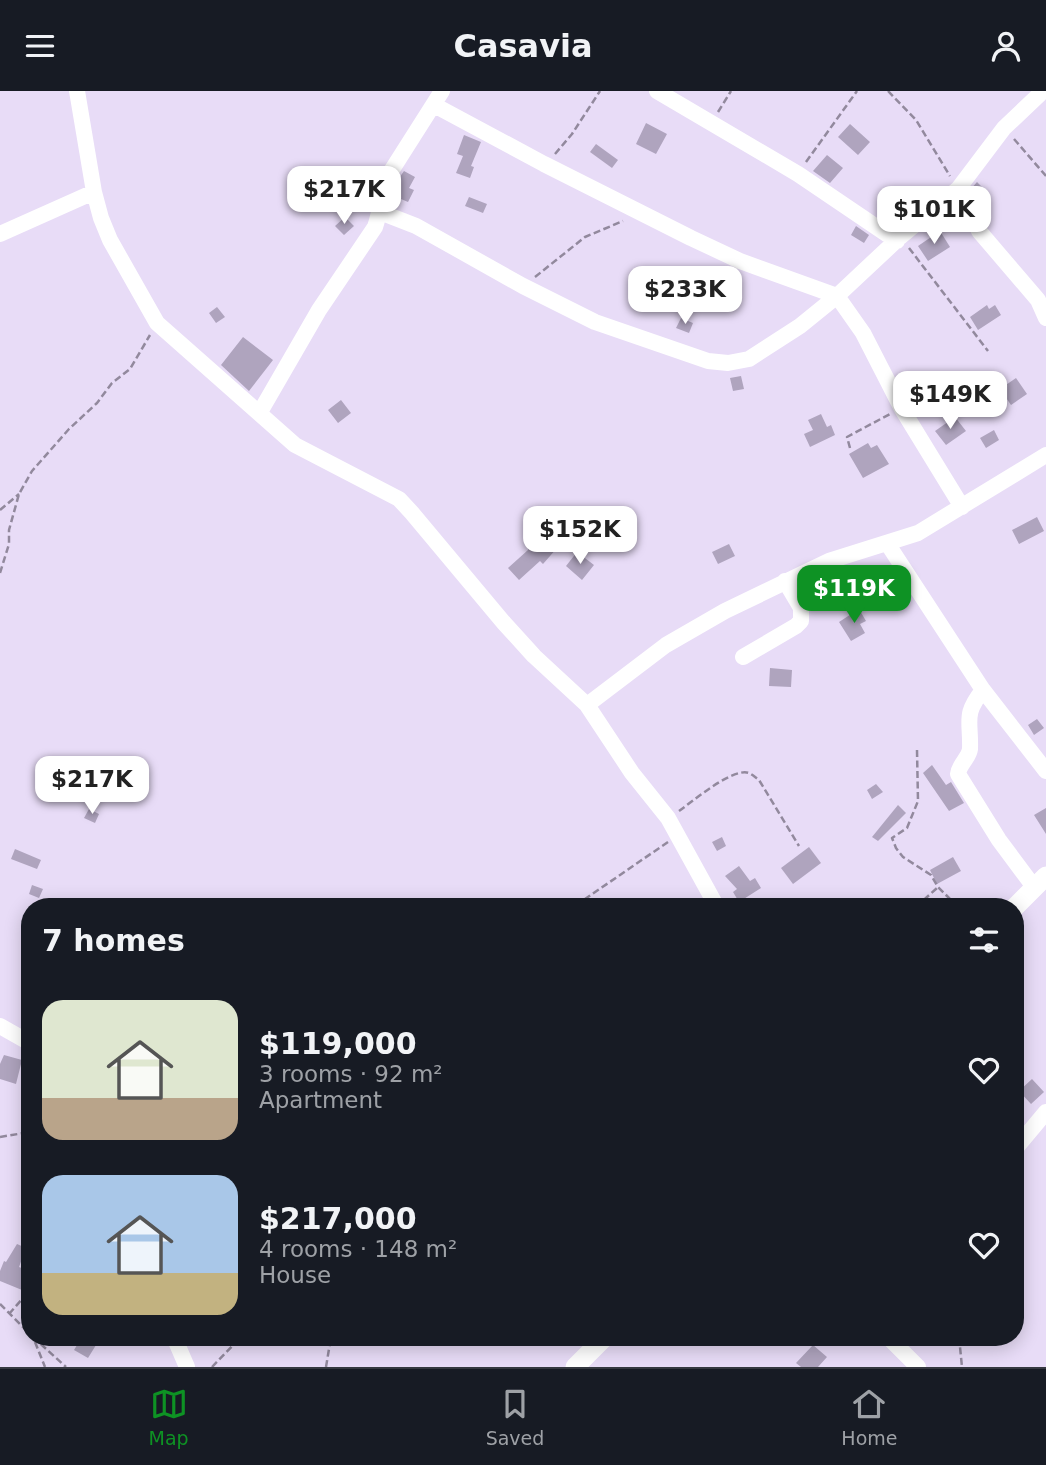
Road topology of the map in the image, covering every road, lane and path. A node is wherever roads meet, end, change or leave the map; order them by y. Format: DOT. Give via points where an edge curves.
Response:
graph roads {
  1 [pos="77,91"];
  2 [pos="600,91"];
  3 [pos="657,91"];
  4 [pos="731,91"];
  5 [pos="857,91"];
  6 [pos="888,91"];
  7 [pos="1043,91"];
  8 [pos="438,98"];
  9 [pos="712,123"];
  10 [pos="1004,128"];
  11 [pos="544,164"];
  12 [pos="798,174"];
  13 [pos="1046,176"];
  14 [pos="958,189"];
  15 [pos="94,192"];
  16 [pos="380,212"];
  17 [pos="646,213"];
  18 [pos="0,234"];
  19 [pos="899,239"];
  20 [pos="523,286"];
  21 [pos="836,296"];
  22 [pos="1046,318"];
  23 [pos="157,323"];
  24 [pos="988,351"];
  25 [pos="902,408"];
  26 [pos="260,412"];
  27 [pos="850,448"];
  28 [pos="1046,455"];
  29 [pos="19,494"];
  30 [pos="962,507"];
  31 [pos="0,510"];
  32 [pos="887,543"];
  33 [pos="0,573"];
  34 [pos="786,581"];
  35 [pos="743,657"];
  36 [pos="983,690"];
  37 [pos="587,705"];
  38 [pos="917,750"];
  39 [pos="1046,771"];
  40 [pos="668,818"];
  41 [pos="676,837"];
  42 [pos="799,846"];
  43 [pos="1040,881"];
  44 [pos="938,887"];
  45 [pos="585,898"];
  46 [pos="713,898"];
  47 [pos="926,898"];
  48 [pos="949,898"];
  49 [pos="1024,898"];
  50 [pos="0,1026"];
  51 [pos="21,1038"];
  52 [pos="1046,1112"];
  53 [pos="21,1134"];
  54 [pos="0,1137"];
  55 [pos="1024,1138"];
  56 [pos="21,1300"];
  57 [pos="0,1304"];
  58 [pos="9,1314"];
  59 [pos="21,1326"];
  60 [pos="36,1346"];
  61 [pos="42,1346"];
  62 [pos="178,1346"];
  63 [pos="232,1346"];
  64 [pos="330,1346"];
  65 [pos="596,1346"];
  66 [pos="897,1346"];
  67 [pos="960,1346"];
  68 [pos="44,1367"];
  69 [pos="66,1367"];
  70 [pos="187,1367"];
  71 [pos="212,1367"];
  72 [pos="326,1367"];
  73 [pos="575,1367"];
  74 [pos="918,1367"];
  75 [pos="962,1367"];
  1 -- 15 [label="street"];
  2 -- 11 [label="path" via="559,151"];
  3 -- 9 [label="street"];
  4 -- 9 [label="path"];
  5 -- 12 [label="path"];
  6 -- 14 [label="path" via="916,120"];
  7 -- 10 [label="street"];
  8 -- 11 [label="street"];
  8 -- 16 [label="street" via="388,176"];
  9 -- 12 [label="street"];
  10 -- 13 [label="path"];
  10 -- 14 [label="street"];
  11 -- 17 [label="street"];
  12 -- 19 [label="street"];
  14 -- 19 [label="street"];
  14 -- 22 [label="street" via="979,231 1038,300"];
  15 -- 18 [label="street"];
  15 -- 23 [label="street" via="110,240"];
  16 -- 20 [label="street" via="416,226"];
  16 -- 26 [label="street"];
  17 -- 20 [label="path" via="585,237"];
  17 -- 21 [label="street" via="740,261"];
  19 -- 21 [label="street"];
  19 -- 24 [label="path"];
  20 -- 21 [label="street" via="595,322 708,361 728,363 749,359 774,345"];
  21 -- 25 [label="street" via="863,333"];
  23 -- 26 [label="street"];
  23 -- 29 [label="path" via="130,369 69,429"];
  25 -- 27 [label="path" via="851,433 846,437"];
  25 -- 30 [label="street"];
  26 -- 37 [label="street" via="295,445 399,499 534,656"];
  28 -- 30 [label="street"];
  29 -- 31 [label="path"];
  29 -- 33 [label="path"];
  30 -- 32 [label="street" via="918,533"];
  32 -- 34 [label="street" via="829,561"];
  32 -- 36 [label="street"];
  34 -- 35 [label="street" via="801,608 801,621"];
  34 -- 37 [label="street" via="666,645"];
  36 -- 39 [label="street"];
  36 -- 43 [label="street" via="970,708 970,751 958,774 999,839"];
  37 -- 40 [label="street"];
  38 -- 44 [label="path" via="918,801 907,828 892,838 904,857 931,875"];
  40 -- 41 [label="street"];
  40 -- 42 [label="path" via="727,778 749,773 759,780"];
  41 -- 45 [label="path"];
  41 -- 46 [label="street"];
  43 -- 49 [label="street"];
  44 -- 47 [label="path"];
  44 -- 48 [label="path"];
  50 -- 51 [label="street"];
  52 -- 55 [label="street"];
  53 -- 54 [label="path"];
  56 -- 58 [label="path"];
  57 -- 58 [label="path"];
  58 -- 59 [label="path"];
  60 -- 68 [label="path"];
  61 -- 69 [label="path"];
  62 -- 70 [label="street"];
  63 -- 71 [label="path"];
  64 -- 72 [label="path"];
  65 -- 73 [label="street"];
  66 -- 74 [label="street"];
  67 -- 75 [label="path"];
}
